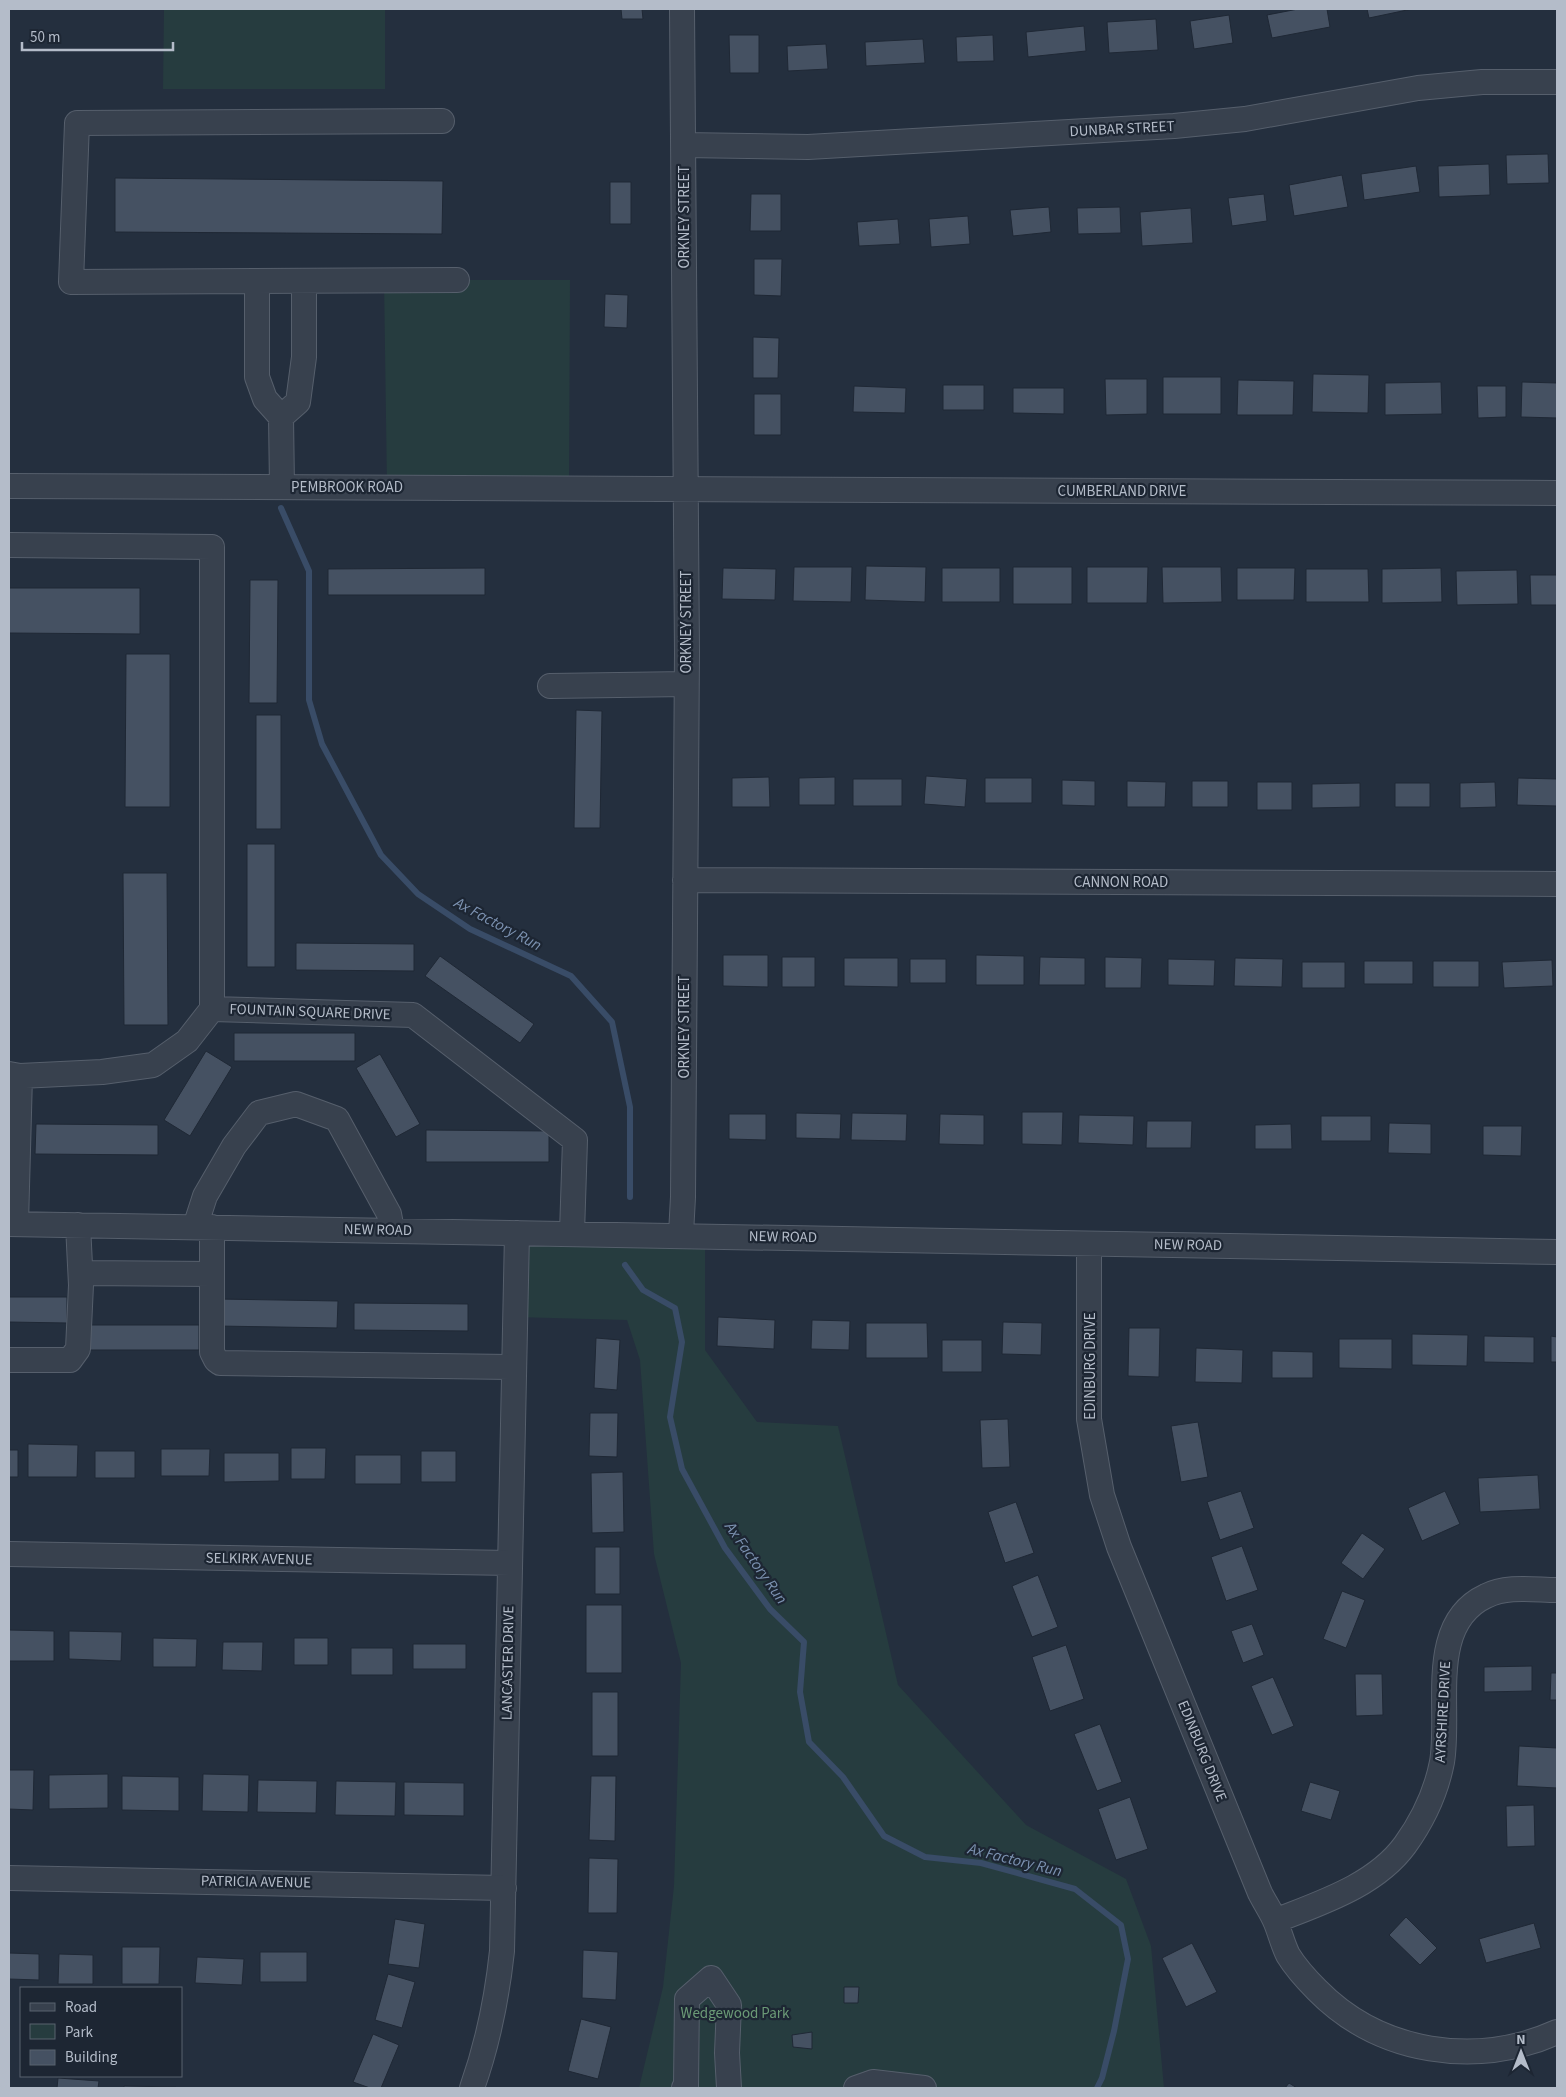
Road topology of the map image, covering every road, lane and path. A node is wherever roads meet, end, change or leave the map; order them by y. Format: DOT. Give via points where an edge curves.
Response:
graph roads {
  1 [pos="682,9"];
  2 [pos="1557,82"];
  3 [pos="442,121"];
  4 [pos="684,145"];
  5 [pos="304,280"];
  6 [pos="457,280"];
  7 [pos="257,281"];
  8 [pos="281,416"];
  9 [pos="9,486"];
  10 [pos="282,487"];
  11 [pos="686,489"];
  12 [pos="1557,493"];
  13 [pos="9,544"];
  14 [pos="686,684"];
  15 [pos="550,686"];
  16 [pos="685,880"];
  17 [pos="1557,884"];
  18 [pos="212,1009"];
  19 [pos="14,1075"];
  20 [pos="12,1224"];
  21 [pos="78,1225"];
  22 [pos="204,1227"];
  23 [pos="392,1230"];
  24 [pos="517,1233"];
  25 [pos="572,1233"];
  26 [pos="681,1234"];
  27 [pos="1090,1244"];
  28 [pos="1557,1252"];
  29 [pos="81,1273"];
  30 [pos="212,1274"];
  31 [pos="9,1360"];
  32 [pos="514,1367"];
  33 [pos="9,1554"];
  34 [pos="510,1563"];
  35 [pos="1557,1590"];
  36 [pos="9,1878"];
  37 [pos="504,1888"];
  38 [pos="1275,1921"];
  39 [pos="1557,2032"];
  40 [pos="472,2088"];
  41 [pos="684,2088"];
  42 [pos="729,2088"];
  43 [pos="856,2088"];
  44 [pos="924,2088"];
  1 -- 4 [label="street, ORKNEY STREET"];
  2 -- 4 [label="street, DUNBAR STREET" via="1482,82 1418,88 1245,119 1174,126 808,147"];
  3 -- 7 [label="street" via="77,123 71,282"];
  4 -- 11 [label="street, ORKNEY STREET"];
  5 -- 6 [label="street"];
  5 -- 7 [label="street"];
  5 -- 8 [label="street" via="304,357 298,402"];
  7 -- 8 [label="street" via="257,377 265,399"];
  8 -- 10 [label="street"];
  9 -- 10 [label="street, PEMBROOK ROAD"];
  10 -- 11 [label="street, PEMBROOK ROAD"];
  11 -- 12 [label="street, CUMBERLAND DRIVE"];
  11 -- 14 [label="street, ORKNEY STREET"];
  13 -- 18 [label="street" via="212,547"];
  14 -- 15 [label="street"];
  14 -- 16 [label="street, ORKNEY STREET"];
  16 -- 17 [label="street, CANNON ROAD"];
  16 -- 26 [label="street, ORKNEY STREET"];
  18 -- 19 [label="street, FOUNTAIN SQUARE DRIVE" via="187,1041 153,1065 102,1072"];
  18 -- 25 [label="street, FOUNTAIN SQUARE DRIVE" via="413,1015 574,1140"];
  19 -- 20 [label="street, FOUNTAIN SQUARE DRIVE"];
  20 -- 21 [label="street, NEW ROAD"];
  21 -- 22 [label="street, NEW ROAD"];
  21 -- 29 [label="street"];
  22 -- 23 [label="street, NEW ROAD"];
  22 -- 23 [label="street" via="205,1196 234,1146 259,1113 296,1104 337,1119 389,1214"];
  22 -- 30 [label="street"];
  23 -- 24 [label="street, NEW ROAD"];
  24 -- 25 [label="street, NEW ROAD"];
  24 -- 32 [label="street, LANCASTER DRIVE"];
  25 -- 26 [label="street, NEW ROAD"];
  26 -- 27 [label="street, NEW ROAD"];
  27 -- 28 [label="street, NEW ROAD"];
  27 -- 38 [label="street, EDINBURG DRIVE" via="1089,1419 1102,1495 1119,1547 1260,1893"];
  29 -- 30 [label="street"];
  29 -- 31 [label="street" via="78,1349 70,1360"];
  30 -- 32 [label="street" via="212,1352 220,1363"];
  32 -- 34 [label="street, LANCASTER DRIVE"];
  33 -- 34 [label="street, SELKIRK AVENUE"];
  34 -- 37 [label="street, LANCASTER DRIVE"];
  35 -- 38 [label="street, AYRSHIRE DRIVE" via="1500,1591 1486,1595 1461,1614 1452,1629 1447,1650 1442,1762 1425,1814 1404,1846 1363,1882"];
  36 -- 37 [label="street, PATRICIA AVENUE"];
  37 -- 40 [label="street, LANCASTER DRIVE" via="496,2003"];
  38 -- 39 [label="street, EDINBURG DRIVE" via="1288,1955 1326,1999 1366,2027 1397,2041 1432,2050 1466,2052 1512,2047"];
  41 -- 42 [label="street" via="687,1999 711,1978 729,2005"];
  43 -- 44 [label="street" via="873,2082"];
}
